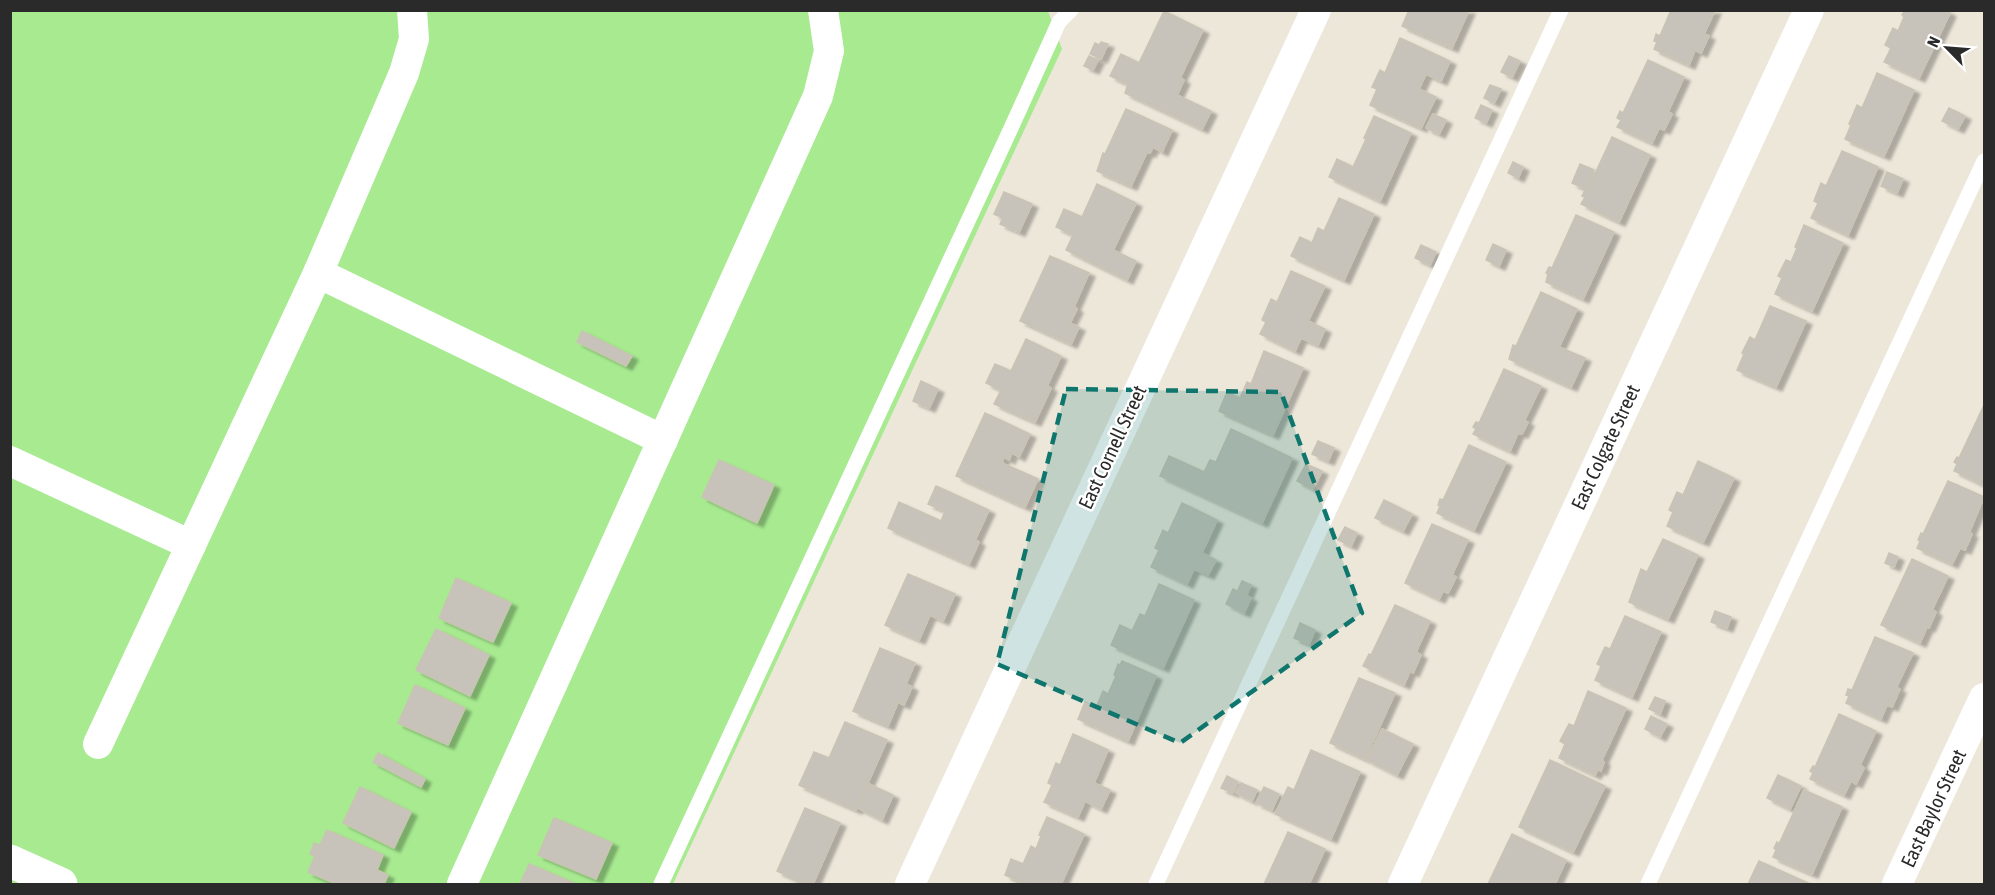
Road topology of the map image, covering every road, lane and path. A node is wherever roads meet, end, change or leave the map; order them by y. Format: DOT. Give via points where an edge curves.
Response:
graph roads {
  1 [pos="412,10"];
  2 [pos="823,10"];
  3 [pos="1071,10"];
  4 [pos="1316,10"];
  5 [pos="1561,10"];
  6 [pos="1809,10"];
  7 [pos="1984,161"];
  8 [pos="318,273"];
  9 [pos="663,440"];
  10 [pos="10,461"];
  11 [pos="191,545"];
  12 [pos="1984,698"];
  13 [pos="98,744"];
  14 [pos="10,861"];
  15 [pos="61,885"];
  16 [pos="462,885"];
  17 [pos="661,885"];
  18 [pos="910,885"];
  19 [pos="1156,885"];
  20 [pos="1403,885"];
  21 [pos="1648,885"];
  22 [pos="1897,885"];
  1 -- 8 [label="street" via="414,39 404,73"];
  2 -- 9 [label="street" via="829,51 818,96"];
  3 -- 17 [label="lane" via="1059,22"];
  4 -- 18 [label="street, East Cornell Street"];
  5 -- 19 [label="lane"];
  6 -- 20 [label="street, East Colgate Street"];
  7 -- 21 [label="lane"];
  8 -- 9 [label="street"];
  8 -- 11 [label="street"];
  9 -- 16 [label="street"];
  10 -- 11 [label="street"];
  11 -- 13 [label="street"];
  12 -- 22 [label="street, East Baylor Street"];
  14 -- 15 [label="street"];
}
